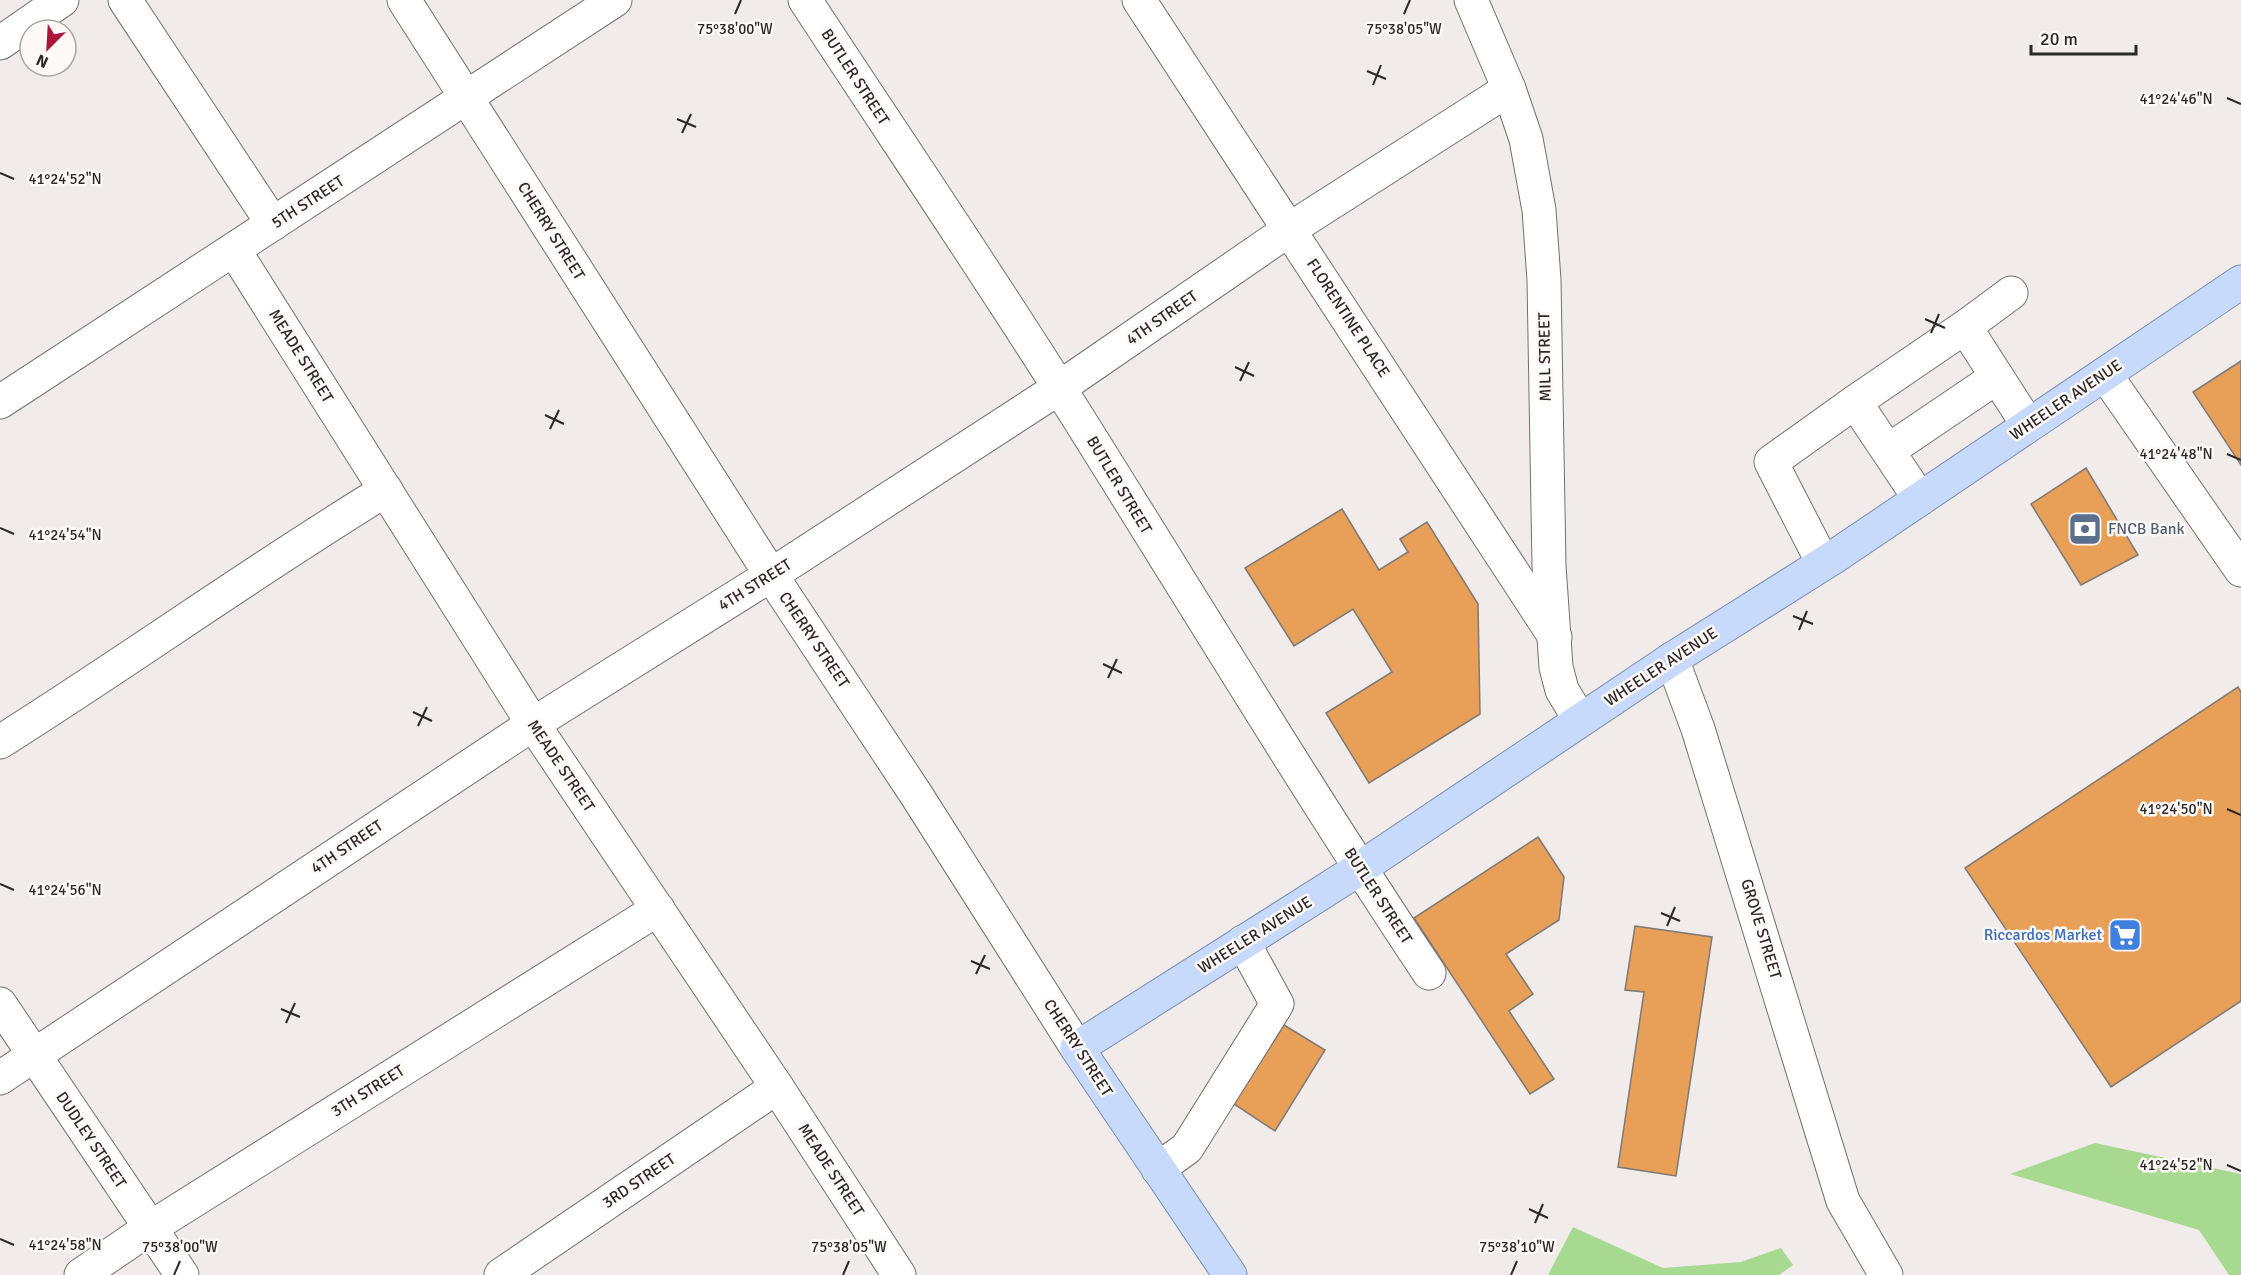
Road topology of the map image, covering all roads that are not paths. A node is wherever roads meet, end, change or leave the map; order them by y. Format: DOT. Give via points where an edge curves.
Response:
graph roads {
  1 [pos="62,0"];
  2 [pos="125,0"];
  3 [pos="404,0"];
  4 [pos="615,0"];
  5 [pos="805,0"];
  6 [pos="1139,0"];
  7 [pos="1471,0"];
  8 [pos="0,43"];
  9 [pos="1509,89"];
  10 [pos="467,98"];
  11 [pos="273,224"];
  12 [pos="1290,229"];
  13 [pos="234,250"];
  14 [pos="2241,282"];
  15 [pos="2011,293"];
  16 [pos="1965,327"];
  17 [pos="2105,374"];
  18 [pos="1997,377"];
  19 [pos="1059,388"];
  20 [pos="0,402"];
  21 [pos="1855,402"];
  22 [pos="2028,425"];
  23 [pos="1888,450"];
  24 [pos="386,490"];
  25 [pos="1920,499"];
  26 [pos="1823,563"];
  27 [pos="2241,570"];
  28 [pos="771,575"];
  29 [pos="1555,637"];
  30 [pos="1672,659"];
  31 [pos="1580,720"];
  32 [pos="533,724"];
  33 [pos="0,742"];
  34 [pos="1359,868"];
  35 [pos="658,909"];
  36 [pos="1243,942"];
  37 [pos="1429,973"];
  38 [pos="0,1004"];
  39 [pos="1077,1048"];
  40 [pos="34,1055"];
  41 [pos="0,1078"];
  42 [pos="777,1087"];
  43 [pos="1158,1169"];
  44 [pos="150,1228"];
  45 [pos="894,1273"];
  46 [pos="81,1275"];
  47 [pos="182,1275"];
  48 [pos="501,1275"];
  49 [pos="1230,1275"];
  50 [pos="1886,1275"];
  1 -- 8 [label="street"];
  2 -- 11 [label="street"];
  3 -- 10 [label="street, CHERRY STREET"];
  4 -- 10 [label="street, 5TH STREET"];
  5 -- 19 [label="street, BUTLER STREET"];
  6 -- 12 [label="street, FLORENTINE PLACE"];
  7 -- 9 [label="street, MILL STREET"];
  9 -- 12 [label="street, 4TH STREET"];
  9 -- 29 [label="street, MILL STREET" via="1526,139 1539,210 1544,280 1549,566"];
  10 -- 11 [label="street, 5TH STREET"];
  10 -- 28 [label="street, CHERRY STREET"];
  11 -- 13 [label="street, 5TH STREET"];
  12 -- 19 [label="street, 4TH STREET"];
  12 -- 29 [label="street, FLORENTINE PLACE"];
  13 -- 20 [label="street, 5TH STREET"];
  13 -- 24 [label="street, MEADE STREET"];
  14 -- 17 [label="main road, WHEELER AVENUE"];
  15 -- 16 [label="street"];
  16 -- 18 [label="street"];
  16 -- 21 [label="street"];
  17 -- 22 [label="main road, WHEELER AVENUE"];
  17 -- 27 [label="street"];
  18 -- 22 [label="street"];
  18 -- 23 [label="street"];
  19 -- 28 [label="street, 4TH STREET"];
  19 -- 34 [label="street, BUTLER STREET"];
  21 -- 23 [label="street"];
  21 -- 26 [label="street" via="1771,462"];
  22 -- 25 [label="main road, WHEELER AVENUE"];
  23 -- 25 [label="street"];
  24 -- 32 [label="street, MEADE STREET"];
  24 -- 33 [label="street"];
  25 -- 26 [label="main road, WHEELER AVENUE"];
  26 -- 30 [label="main road, WHEELER AVENUE"];
  28 -- 32 [label="street, 4TH STREET"];
  28 -- 39 [label="street, CHERRY STREET"];
  29 -- 31 [label="street, MILL STREET" via="1562,690"];
  30 -- 31 [label="main road, WHEELER AVENUE"];
  30 -- 50 [label="street, GROVE STREET" via="1706,751 1843,1202"];
  31 -- 34 [label="main road, WHEELER AVENUE"];
  32 -- 35 [label="street, MEADE STREET"];
  32 -- 40 [label="street, 4TH STREET"];
  34 -- 36 [label="main road, WHEELER AVENUE"];
  34 -- 37 [label="street, BUTLER STREET"];
  35 -- 42 [label="street, MEADE STREET"];
  35 -- 44 [label="street, 3TH STREET"];
  36 -- 39 [label="main road, WHEELER AVENUE"];
  36 -- 43 [label="street" via="1277,1004 1187,1148"];
  38 -- 40 [label="street, DUDLEY STREET"];
  39 -- 43 [label="main road, CHERRY STREET"];
  40 -- 41 [label="street, 4TH STREET"];
  40 -- 44 [label="street, DUDLEY STREET"];
  42 -- 45 [label="street, MEADE STREET"];
  42 -- 48 [label="street, 3RD STREET"];
  43 -- 49 [label="main road, CHERRY STREET"];
  44 -- 46 [label="street, 3TH STREET"];
  44 -- 47 [label="street, DUDLEY STREET"];
}
